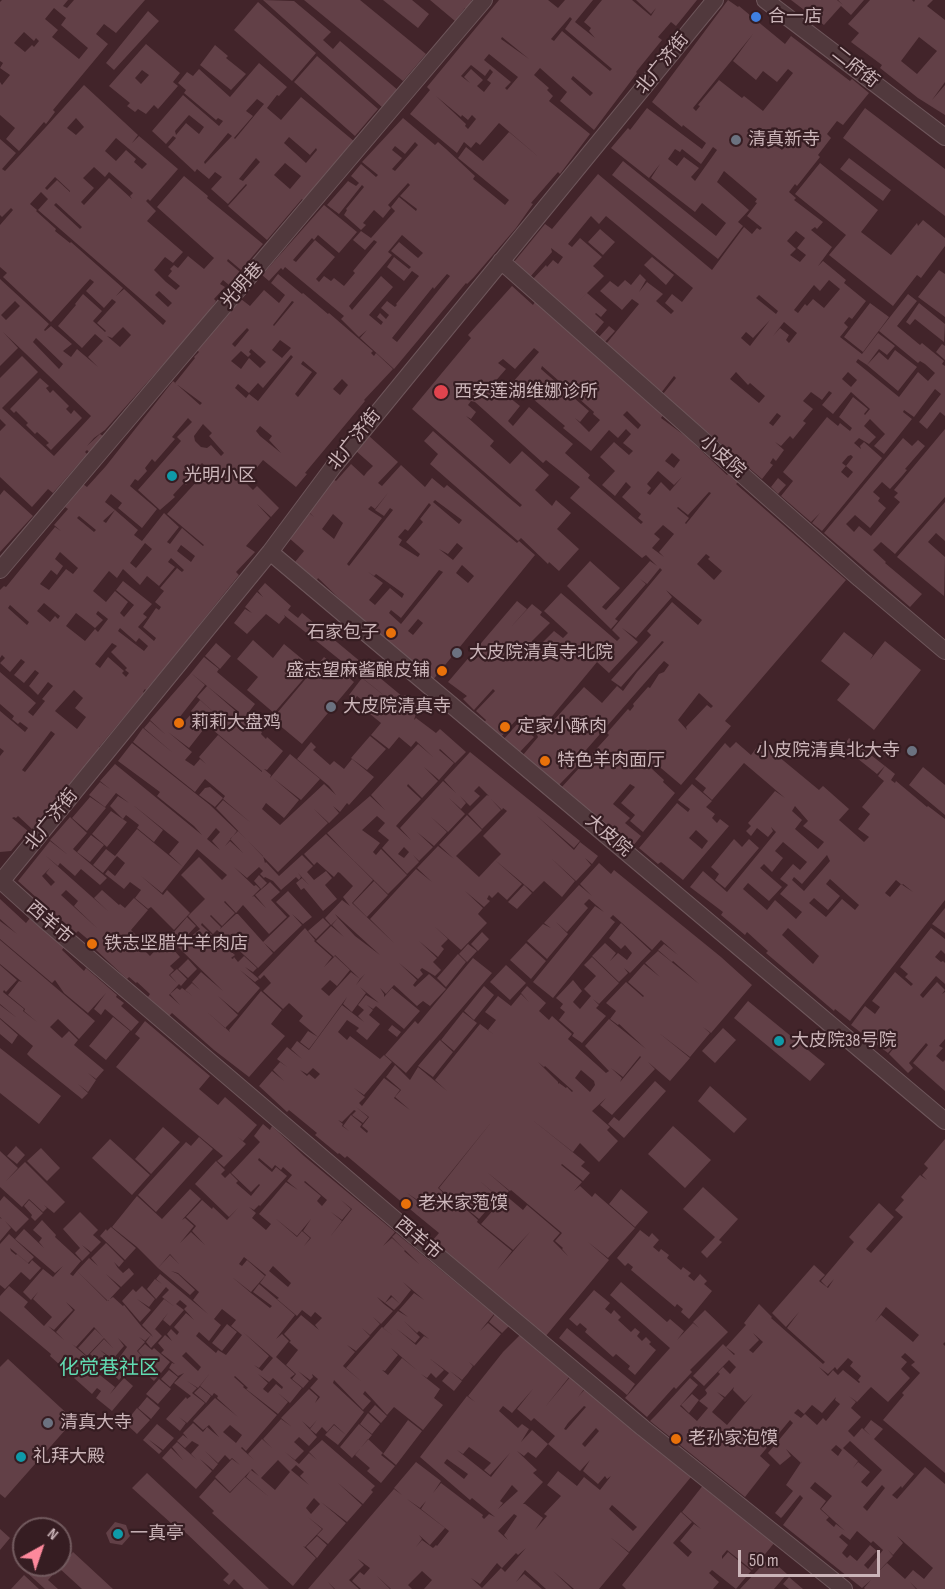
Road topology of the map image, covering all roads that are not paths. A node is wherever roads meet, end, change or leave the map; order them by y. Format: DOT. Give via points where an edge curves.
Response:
graph roads {
  1 [pos="484,0"];
  2 [pos="715,0"];
  3 [pos="765,0"];
  4 [pos="945,137"];
  5 [pos="501,261"];
  6 [pos="270,552"];
  7 [pos="0,570"];
  8 [pos="945,651"];
  9 [pos="0,882"];
  10 [pos="945,1121"];
  11 [pos="844,1589"];
  1 -- 7 [label="street, 光明巷"];
  2 -- 5 [label="street, 北广济街"];
  3 -- 4 [label="street, 二府街"];
  5 -- 6 [label="street, 北广济街" via="334,466"];
  5 -- 8 [label="street, 小皮院"];
  6 -- 9 [label="street, 北广济街"];
  6 -- 10 [label="street, 大皮院"];
  9 -- 11 [label="street, 西羊市" via="440,1258"];
}
